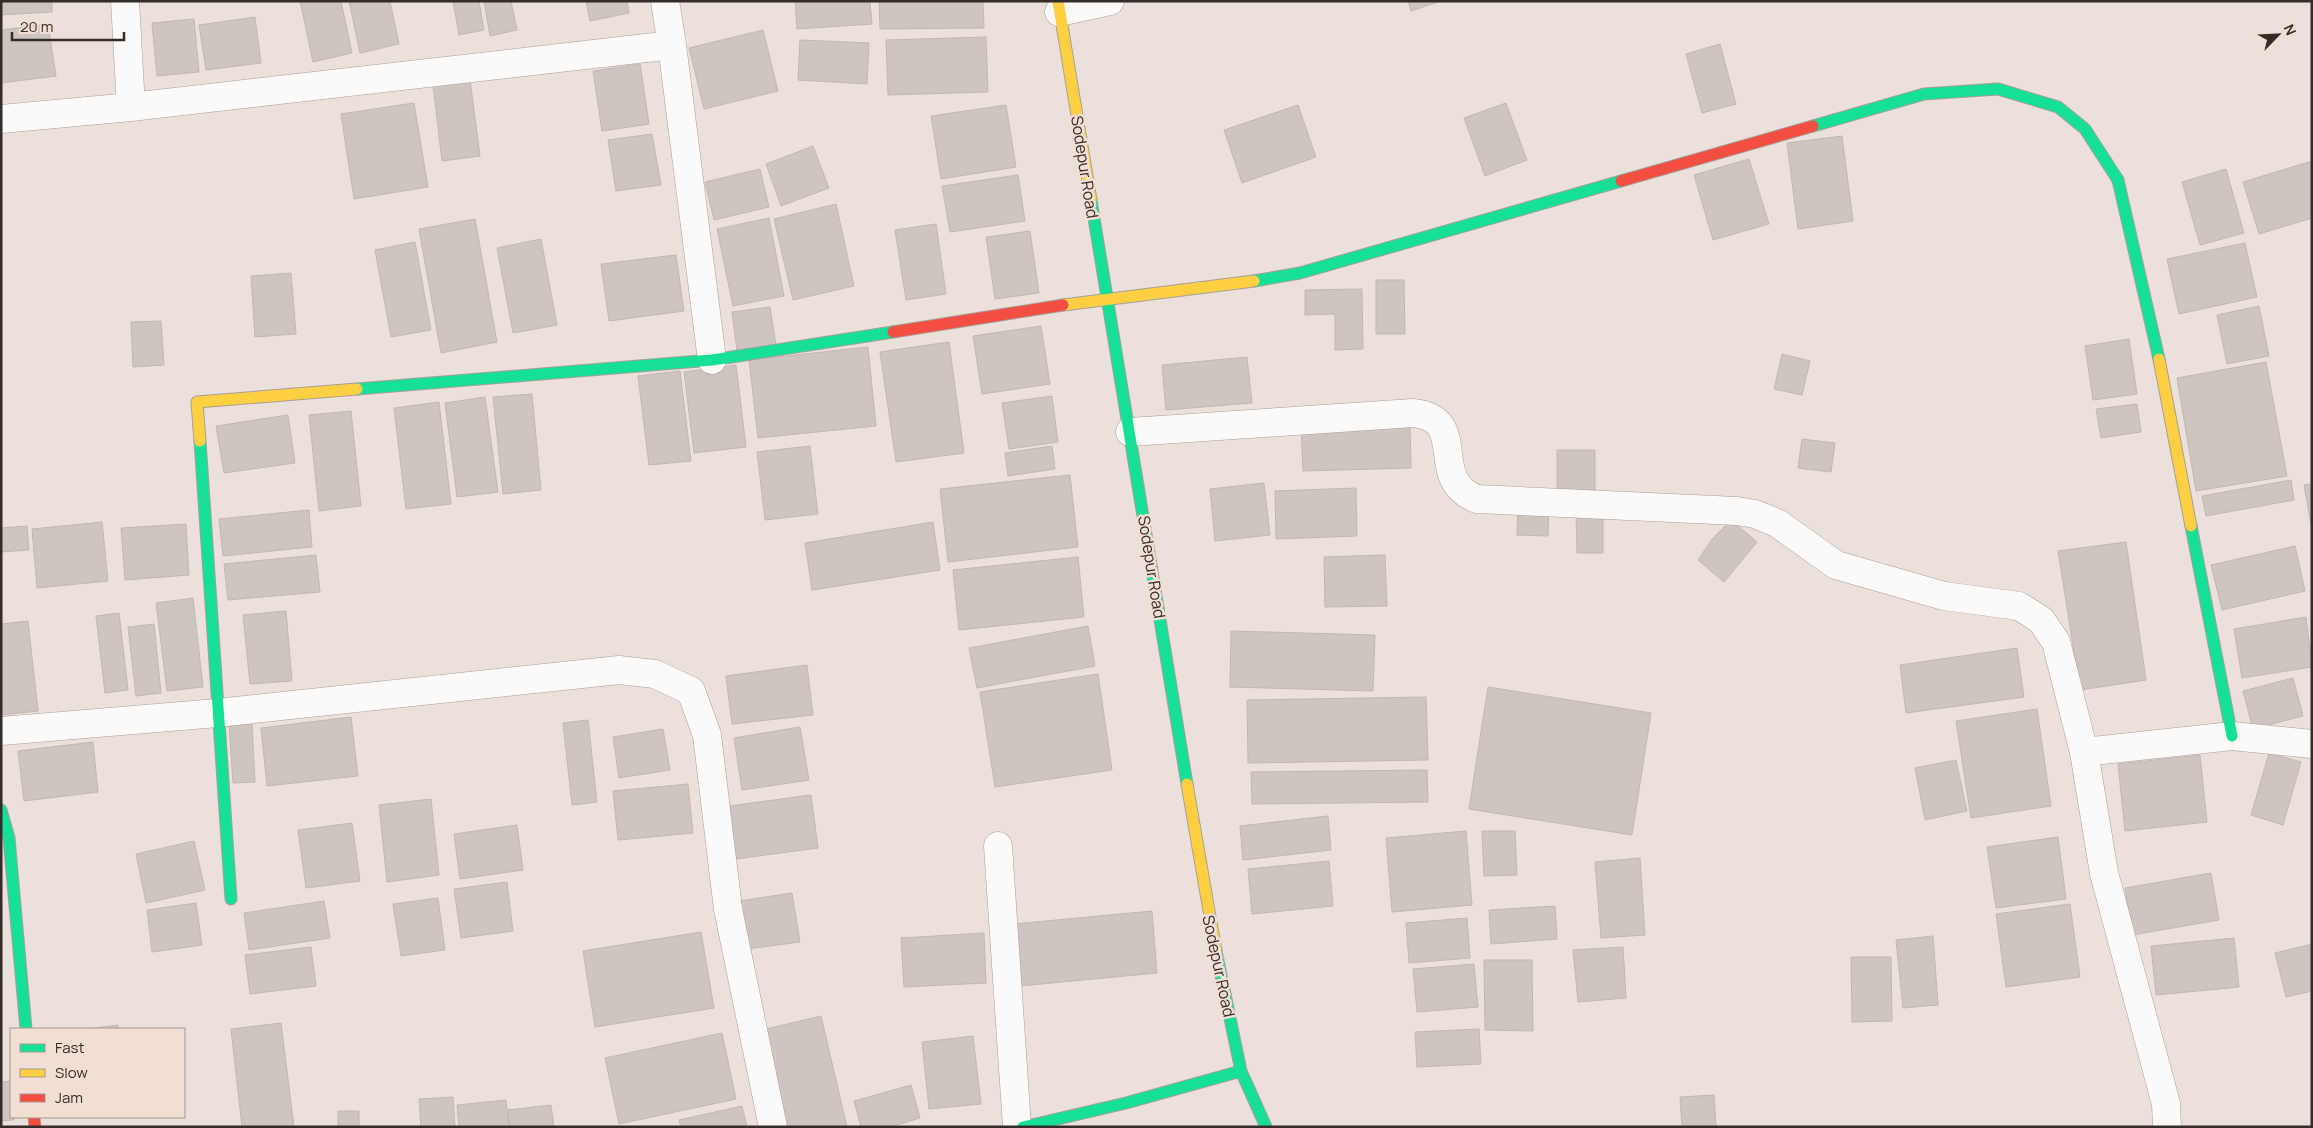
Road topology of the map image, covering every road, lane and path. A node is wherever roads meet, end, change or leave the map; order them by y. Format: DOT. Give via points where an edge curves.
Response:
graph roads {
  1 [pos="124,1"];
  2 [pos="664,1"];
  3 [pos="1110,1"];
  4 [pos="1059,7"];
  5 [pos="672,45"];
  6 [pos="131,108"];
  7 [pos="1,119"];
  8 [pos="1106,298"];
  9 [pos="712,360"];
  10 [pos="1130,432"];
  11 [pos="217,713"];
  12 [pos="1,731"];
  13 [pos="2232,736"];
  14 [pos="2312,744"];
  15 [pos="2084,752"];
  16 [pos="1,810"];
  17 [pos="998,846"];
  18 [pos="231,898"];
  19 [pos="26,1028"];
  20 [pos="1242,1071"];
  21 [pos="773,1127"];
  22 [pos="1017,1127"];
  23 [pos="1023,1127"];
  24 [pos="1266,1127"];
  25 [pos="2166,1127"];
  1 -- 6 [label="street"];
  2 -- 5 [label="street"];
  3 -- 4 [label="street"];
  4 -- 8 [label="street, Sodepur Road"];
  5 -- 6 [label="street"];
  5 -- 9 [label="street"];
  6 -- 7 [label="street"];
  8 -- 9 [label="street"];
  8 -- 10 [label="street, Sodepur Road"];
  8 -- 13 [label="street" via="1238,284 1300,273 1924,94 1998,89 2058,107 2086,129 2118,180 2155,340"];
  9 -- 11 [label="street" via="198,402"];
  10 -- 15 [label="street" via="1413,413 1427,415 1438,422 1446,434 1450,473 1457,487 1477,499 1755,514 1776,523 1836,565 1944,596 2019,606 2041,620 2056,642"];
  10 -- 20 [label="street, Sodepur Road" via="1206,905"];
  11 -- 12 [label="street"];
  11 -- 18 [label="street"];
  11 -- 21 [label="street" via="620,670 655,674 691,691 707,736 728,909"];
  13 -- 14 [label="street"];
  13 -- 15 [label="street"];
  15 -- 25 [label="street" via="2104,873 2166,1104"];
  16 -- 19 [label="street" via="9,838"];
  17 -- 22 [label="street"];
  20 -- 23 [label="street" via="1126,1104"];
  20 -- 24 [label="street, Sodepur Road"];
}
